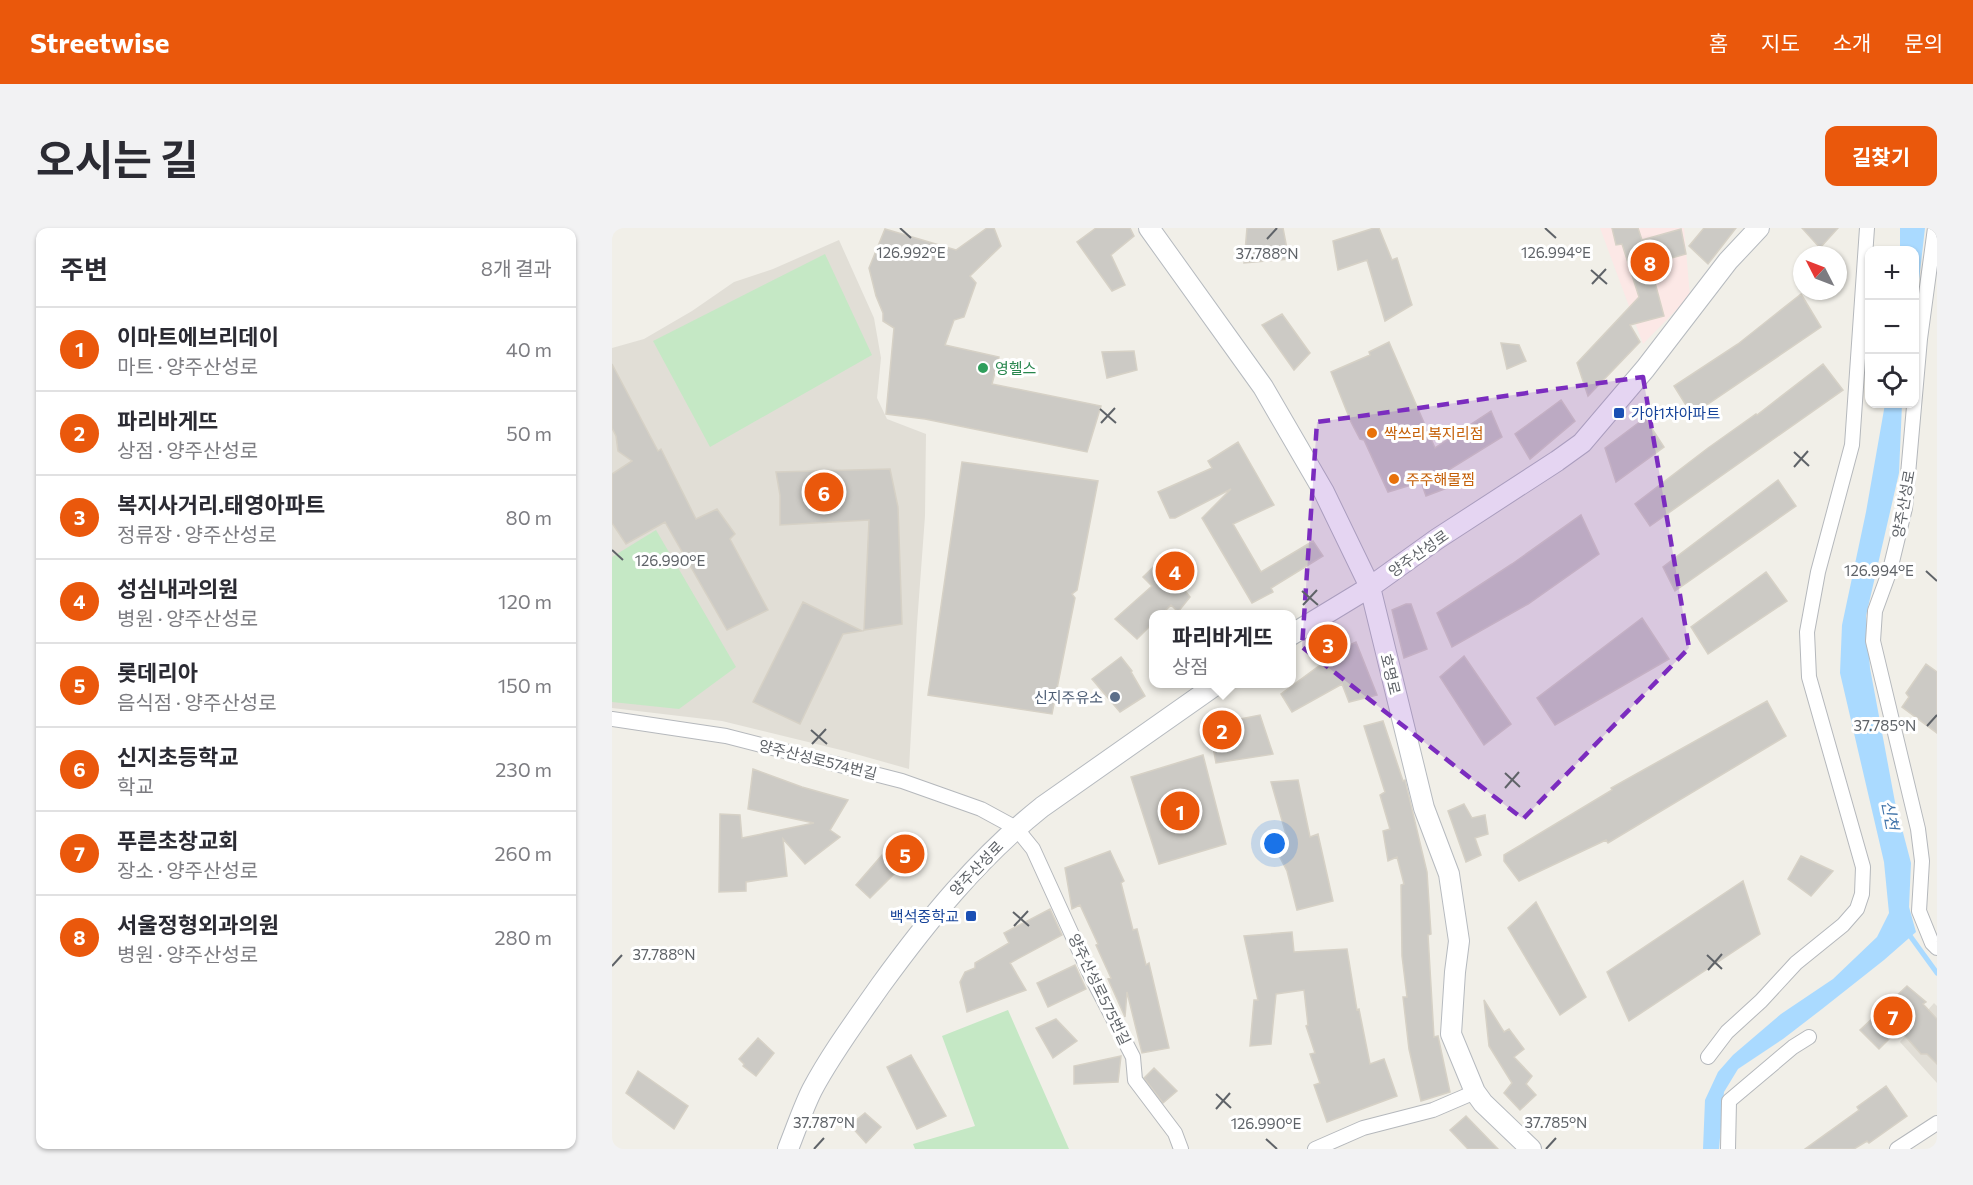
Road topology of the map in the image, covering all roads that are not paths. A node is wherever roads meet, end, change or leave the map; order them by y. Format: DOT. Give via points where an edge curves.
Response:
graph roads {
  1 [pos="1149,228"];
  2 [pos="1759,228"];
  3 [pos="1867,228"];
  4 [pos="1935,228"];
  5 [pos="1370,587"];
  6 [pos="1296,631"];
  7 [pos="1211,688"];
  8 [pos="612,719"];
  9 [pos="1016,828"];
  10 [pos="1937,948"];
  11 [pos="1809,1037"];
  12 [pos="1708,1057"];
  13 [pos="1475,1092"];
  14 [pos="1937,1123"];
  15 [pos="788,1149"];
  16 [pos="1181,1149"];
  17 [pos="1315,1149"];
  18 [pos="1531,1149"];
  19 [pos="1728,1149"];
  20 [pos="1897,1149"];
  1 -- 5 [label="street, 호명로" via="1263,387 1324,492"];
  2 -- 5 [label="street, 양주산성로" via="1582,443"];
  3 -- 12 [label="street" via="1852,445 1806,632 1809,677 1863,867 1862,894 1857,909 1843,925 1796,963 1727,1032"];
  4 -- 10 [label="street, 양주산성로" via="1920,339 1905,508 1875,611 1873,641 1918,829 1922,861 1919,911"];
  5 -- 6 [label="street, 양주산성로"];
  5 -- 13 [label="street, 호명로" via="1424,808 1449,874 1459,941 1451,1034"];
  7 -- 9 [label="street, 양주산성로"];
  8 -- 9 [label="street, 양주산성로574번길" via="726,736 902,781 981,809"];
  9 -- 15 [label="street, 양주산성로" via="948,897 856,1019 812,1090"];
  9 -- 16 [label="street, 양주산성로575번길" via="1033,849 1089,972 1133,1056 1135,1080 1175,1133"];
  11 -- 19 [label="street" via="1729,1101"];
  13 -- 17 [label="street" via="1433,1110 1363,1128"];
  13 -- 18 [label="street, 호명로"];
  14 -- 20 [label="street"];
}
